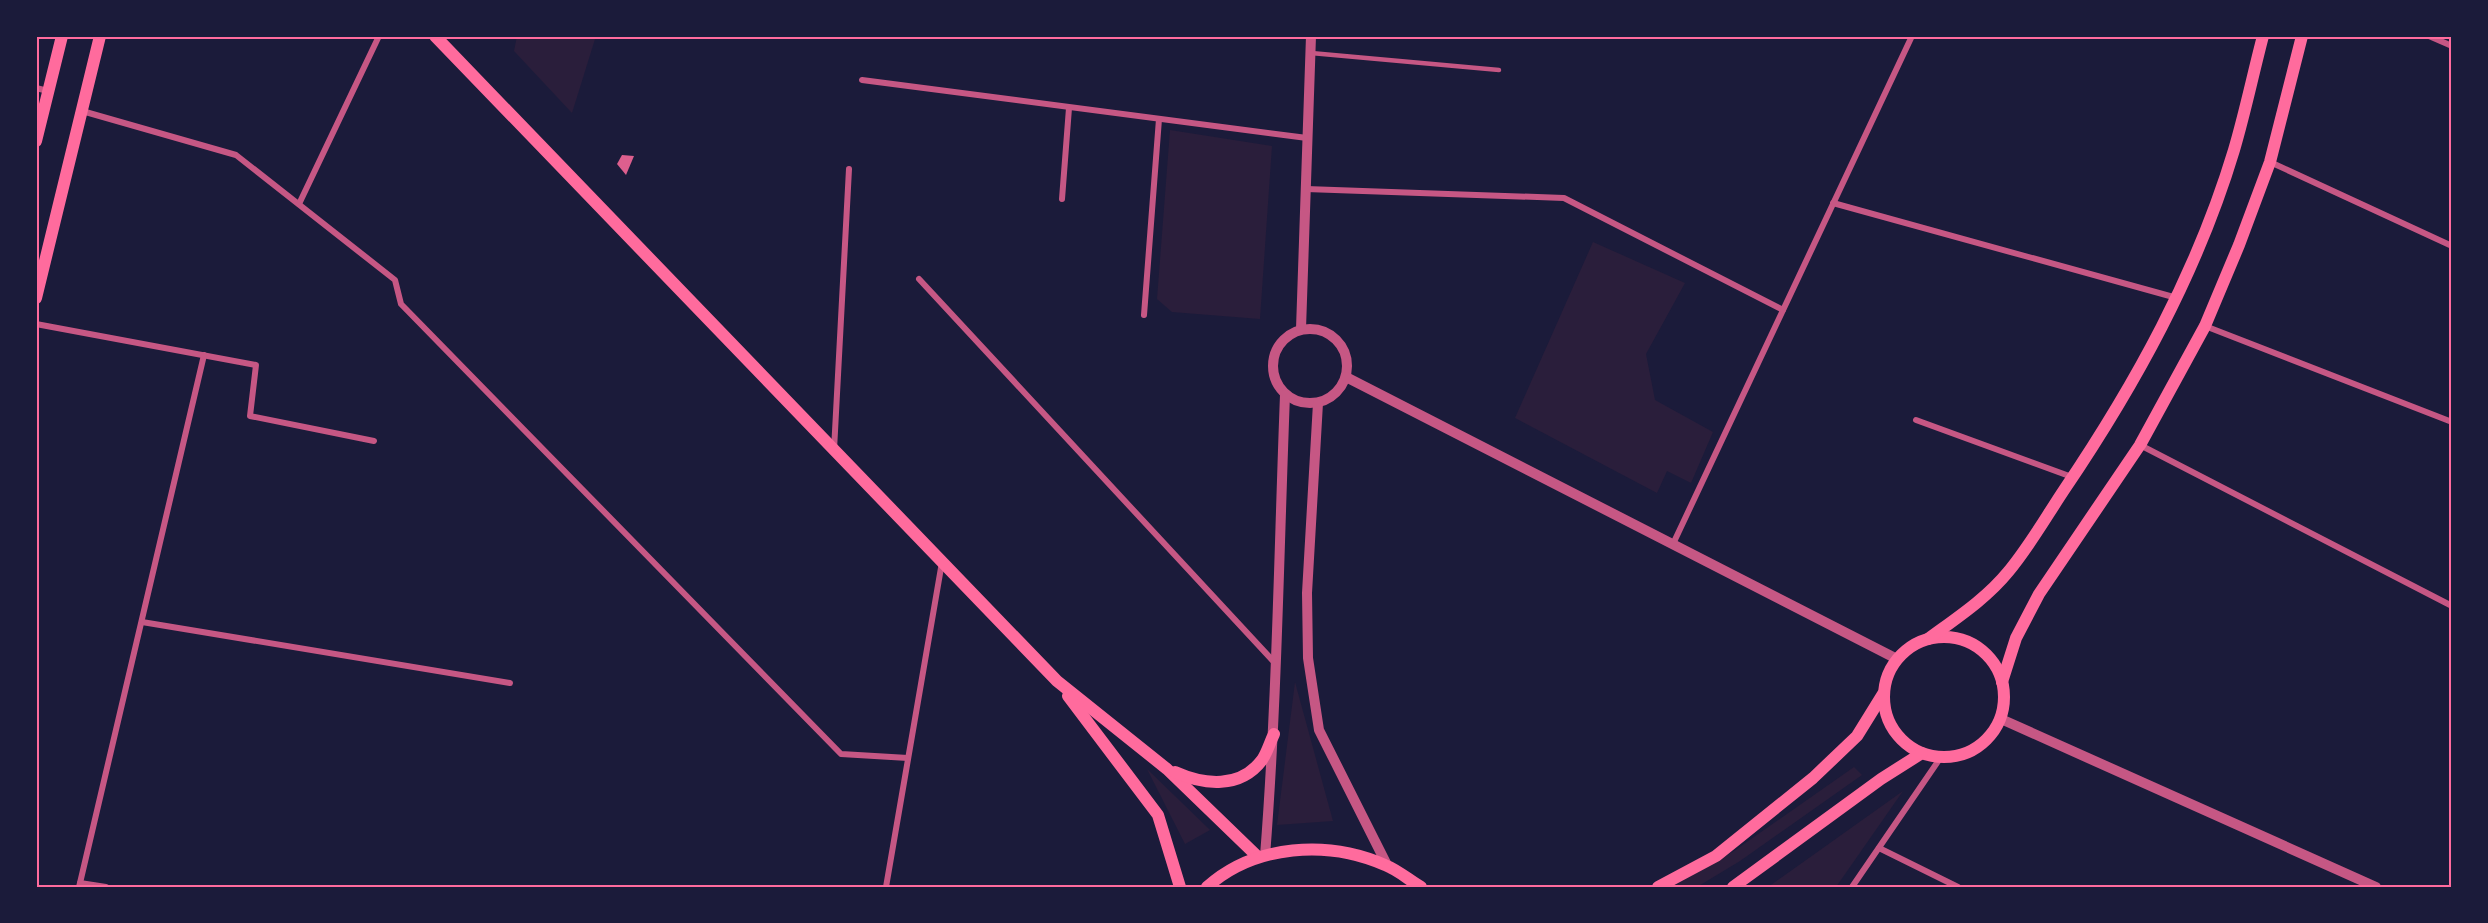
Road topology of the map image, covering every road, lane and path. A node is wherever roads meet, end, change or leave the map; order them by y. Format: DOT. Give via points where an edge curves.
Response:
graph roads {
  1 [pos="62,36"];
  2 [pos="100,36"];
  3 [pos="379,36"];
  4 [pos="435,36"];
  5 [pos="1311,36"];
  6 [pos="1912,36"];
  7 [pos="2263,36"];
  8 [pos="2302,36"];
  9 [pos="2429,36"];
  10 [pos="2452,46"];
  11 [pos="1310,53"];
  12 [pos="1499,70"];
  13 [pos="862,80"];
  14 [pos="42,89"];
  15 [pos="1069,108"];
  16 [pos="82,111"];
  17 [pos="1159,119"];
  18 [pos="1307,138"];
  19 [pos="36,141"];
  20 [pos="2270,162"];
  21 [pos="849,169"];
  22 [pos="1306,189"];
  23 [pos="1062,199"];
  24 [pos="298,204"];
  25 [pos="1833,204"];
  26 [pos="2452,246"];
  27 [pos="919,279"];
  28 [pos="36,298"];
  29 [pos="2177,298"];
  30 [pos="1783,310"];
  31 [pos="1144,315"];
  32 [pos="36,324"];
  33 [pos="2205,326"];
  34 [pos="1301,329"];
  35 [pos="204,355"];
  36 [pos="1346,377"];
  37 [pos="1285,394"];
  38 [pos="1318,403"];
  39 [pos="1916,420"];
  40 [pos="2452,422"];
  41 [pos="374,441"];
  42 [pos="2140,445"];
  43 [pos="834,450"];
  44 [pos="2073,478"];
  45 [pos="1673,544"];
  46 [pos="942,562"];
  47 [pos="2452,606"];
  48 [pos="142,622"];
  49 [pos="1928,639"];
  50 [pos="1897,659"];
  51 [pos="1275,663"];
  52 [pos="1057,681"];
  53 [pos="2002,682"];
  54 [pos="510,683"];
  55 [pos="1883,694"];
  56 [pos="2001,719"];
  57 [pos="1274,734"];
  58 [pos="1922,753"];
  59 [pos="1941,757"];
  60 [pos="909,758"];
  61 [pos="1167,769"];
  62 [pos="1879,848"];
  63 [pos="1261,857"];
  64 [pos="1387,865"];
  65 [pos="80,885"];
  66 [pos="106,887"];
  67 [pos="886,887"];
  68 [pos="1180,887"];
  69 [pos="1207,887"];
  70 [pos="1420,887"];
  71 [pos="1658,887"];
  72 [pos="1733,887"];
  73 [pos="1852,887"];
  74 [pos="1958,887"];
  75 [pos="2376,887"];
  1 -- 14 [label="main road"];
  2 -- 16 [label="main road"];
  3 -- 24 [label="street"];
  4 -- 43 [label="main road"];
  5 -- 11 [label="street"];
  6 -- 25 [label="street"];
  7 -- 29 [label="main road" via="2234,151"];
  8 -- 20 [label="main road"];
  9 -- 10 [label="street"];
  11 -- 12 [label="lane"];
  11 -- 18 [label="street"];
  13 -- 15 [label="street"];
  14 -- 19 [label="main road"];
  15 -- 17 [label="street"];
  15 -- 23 [label="street"];
  16 -- 24 [label="street" via="236,155"];
  16 -- 28 [label="main road"];
  17 -- 18 [label="street"];
  17 -- 31 [label="street"];
  18 -- 22 [label="street"];
  20 -- 26 [label="street"];
  20 -- 33 [label="main road"];
  21 -- 43 [label="street"];
  22 -- 30 [label="street" via="1564,198"];
  22 -- 34 [label="street"];
  24 -- 60 [label="street" via="395,280 401,304 842,754"];
  25 -- 29 [label="street"];
  25 -- 30 [label="street"];
  27 -- 51 [label="street"];
  29 -- 44 [label="main road" via="2108,425"];
  30 -- 45 [label="street"];
  32 -- 35 [label="street"];
  33 -- 40 [label="street"];
  33 -- 42 [label="main road"];
  34 -- 36 [label="street" via="1331,334 1348,361"];
  34 -- 37 [label="street" via="1286,337 1276,349 1272,366 1275,381"];
  35 -- 41 [label="street" via="256,365 250,416"];
  35 -- 48 [label="street"];
  36 -- 38 [label="street" via="1340,389"];
  36 -- 45 [label="street"];
  37 -- 38 [label="street" via="1306,404"];
  37 -- 51 [label="street"];
  38 -- 64 [label="street" via="1307,593 1308,658 1319,730"];
  39 -- 44 [label="street"];
  42 -- 47 [label="street"];
  42 -- 53 [label="main road" via="2039,594 2016,638"];
  43 -- 46 [label="main road"];
  44 -- 49 [label="main road" via="2008,573"];
  45 -- 50 [label="street"];
  46 -- 52 [label="main road"];
  46 -- 60 [label="street"];
  48 -- 54 [label="street"];
  48 -- 65 [label="street"];
  49 -- 50 [label="main road" via="1911,646"];
  49 -- 53 [label="main road" via="1947,637 1982,650 1995,665"];
  50 -- 55 [label="main road" via="1887,675"];
  51 -- 57 [label="street"];
  52 -- 61 [label="main road"];
  52 -- 68 [label="main road" via="1158,815"];
  53 -- 56 [label="main road"];
  55 -- 58 [label="main road" via="1893,730"];
  55 -- 71 [label="main road" via="1857,736 1813,778 1716,856"];
  56 -- 59 [label="main road" via="1977,748"];
  56 -- 75 [label="street"];
  57 -- 61 [label="main road" via="1262,760 1237,780 1205,783"];
  57 -- 63 [label="street"];
  58 -- 59 [label="main road"];
  58 -- 72 [label="main road" via="1881,778"];
  59 -- 62 [label="street"];
  60 -- 67 [label="street"];
  61 -- 63 [label="main road"];
  62 -- 73 [label="street"];
  62 -- 74 [label="street"];
  63 -- 64 [label="main road" via="1301,849 1345,851"];
  63 -- 69 [label="main road" via="1218,877"];
  64 -- 70 [label="main road"];
  65 -- 66 [label="street"];
}
